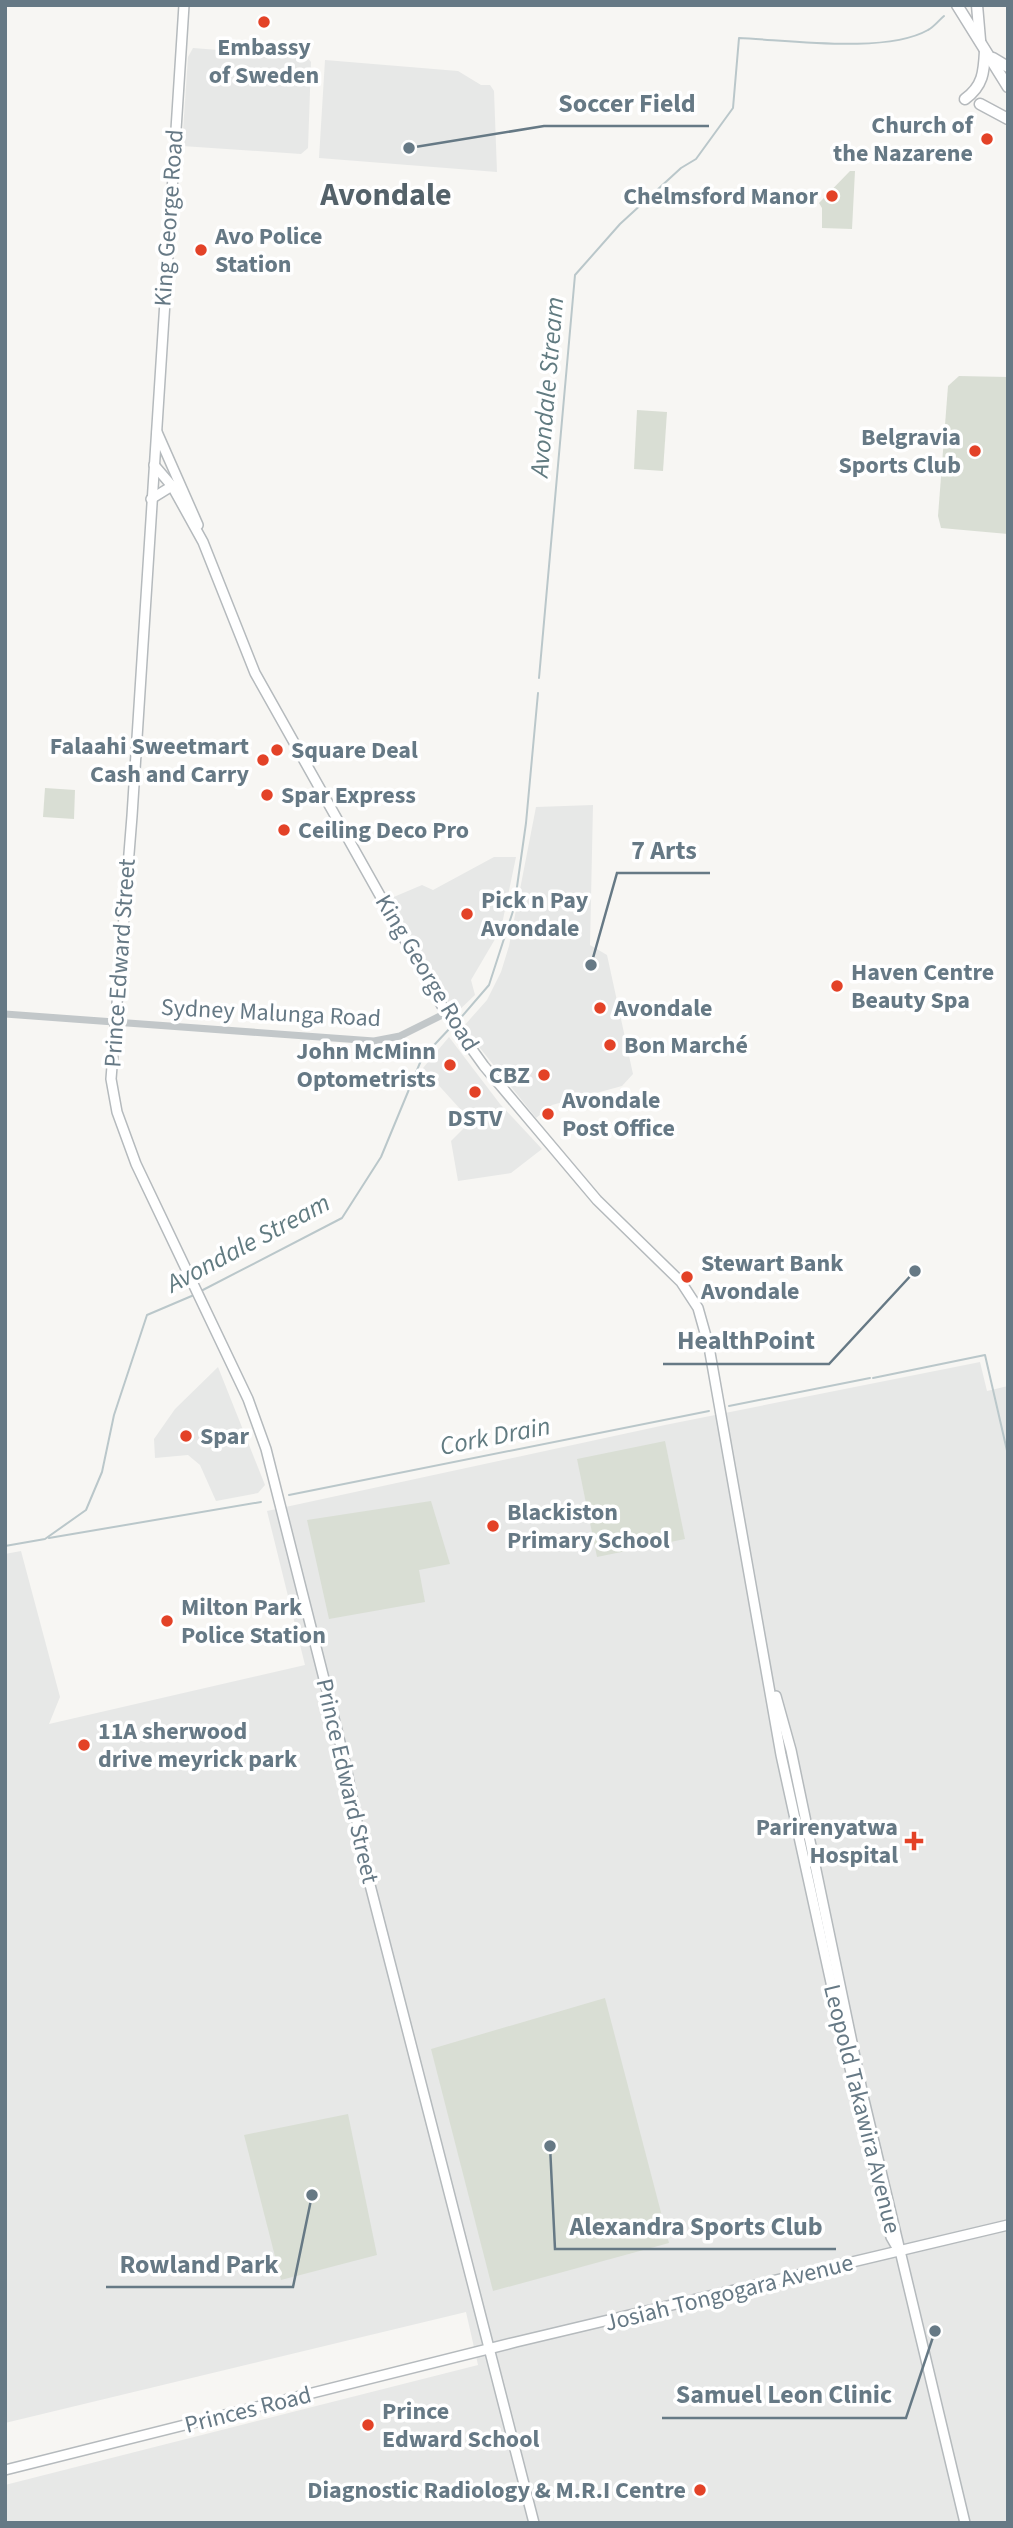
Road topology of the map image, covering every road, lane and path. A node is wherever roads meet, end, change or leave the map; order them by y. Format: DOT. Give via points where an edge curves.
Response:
graph roads {
  1 [pos="184,5"];
  2 [pos="957,5"];
  3 [pos="977,5"];
  4 [pos="982,46"];
  5 [pos="1008,67"];
  6 [pos="1008,87"];
  7 [pos="965,99"];
  8 [pos="980,104"];
  9 [pos="1008,118"];
  10 [pos="156,431"];
  11 [pos="154,465"];
  12 [pos="175,466"];
  13 [pos="172,486"];
  14 [pos="150,499"];
  15 [pos="203,542"];
  16 [pos="446,1013"];
  17 [pos="5,1014"];
  18 [pos="114,1023"];
  19 [pos="719,1400"];
  20 [pos="1008,2225"];
  21 [pos="899,2251"];
  22 [pos="491,2350"];
  23 [pos="5,2470"];
  24 [pos="534,2523"];
  25 [pos="965,2523"];
  1 -- 10 [label="main road, King George Road"];
  2 -- 4 [label="highway"];
  3 -- 4 [label="highway"];
  4 -- 5 [label="highway"];
  4 -- 6 [label="highway"];
  4 -- 7 [label="highway" via="982,79"];
  8 -- 9 [label="highway"];
  10 -- 11 [label="main road, Prince Edward Street"];
  10 -- 12 [label="main road, King George Road"];
  11 -- 12 [label="main road"];
  11 -- 13 [label="main road, King George Road"];
  11 -- 14 [label="main road, Prince Edward Street"];
  12 -- 15 [label="main road, King George Road"];
  13 -- 14 [label="main road"];
  13 -- 15 [label="main road, King George Road"];
  14 -- 18 [label="main road, Prince Edward Street" via="132,816"];
  15 -- 16 [label="main road, King George Road" via="255,673"];
  16 -- 18 [label="street, Sydney Malunga Road" via="400,1036 374,1041"];
  16 -- 19 [label="main road, King George Road" via="597,1200 691,1295 706,1331"];
  17 -- 18 [label="street, Sydney Malunga Road"];
  18 -- 22 [label="main road, Prince Edward Street" via="111,1079 117,1112 136,1164 248,1399 266,1449 345,1762 368,1877"];
  19 -- 21 [label="main road, Leopold Takawira Avenue" via="781,1755 845,2048 891,2237"];
  20 -- 21 [label="main road, Josiah Tongogara Avenue"];
  21 -- 22 [label="main road, Josiah Tongogara Avenue"];
  21 -- 25 [label="main road, Leopold Takawira Avenue"];
  22 -- 23 [label="main road, Princes Road"];
  22 -- 24 [label="main road, Prince Edward Street"];
}
